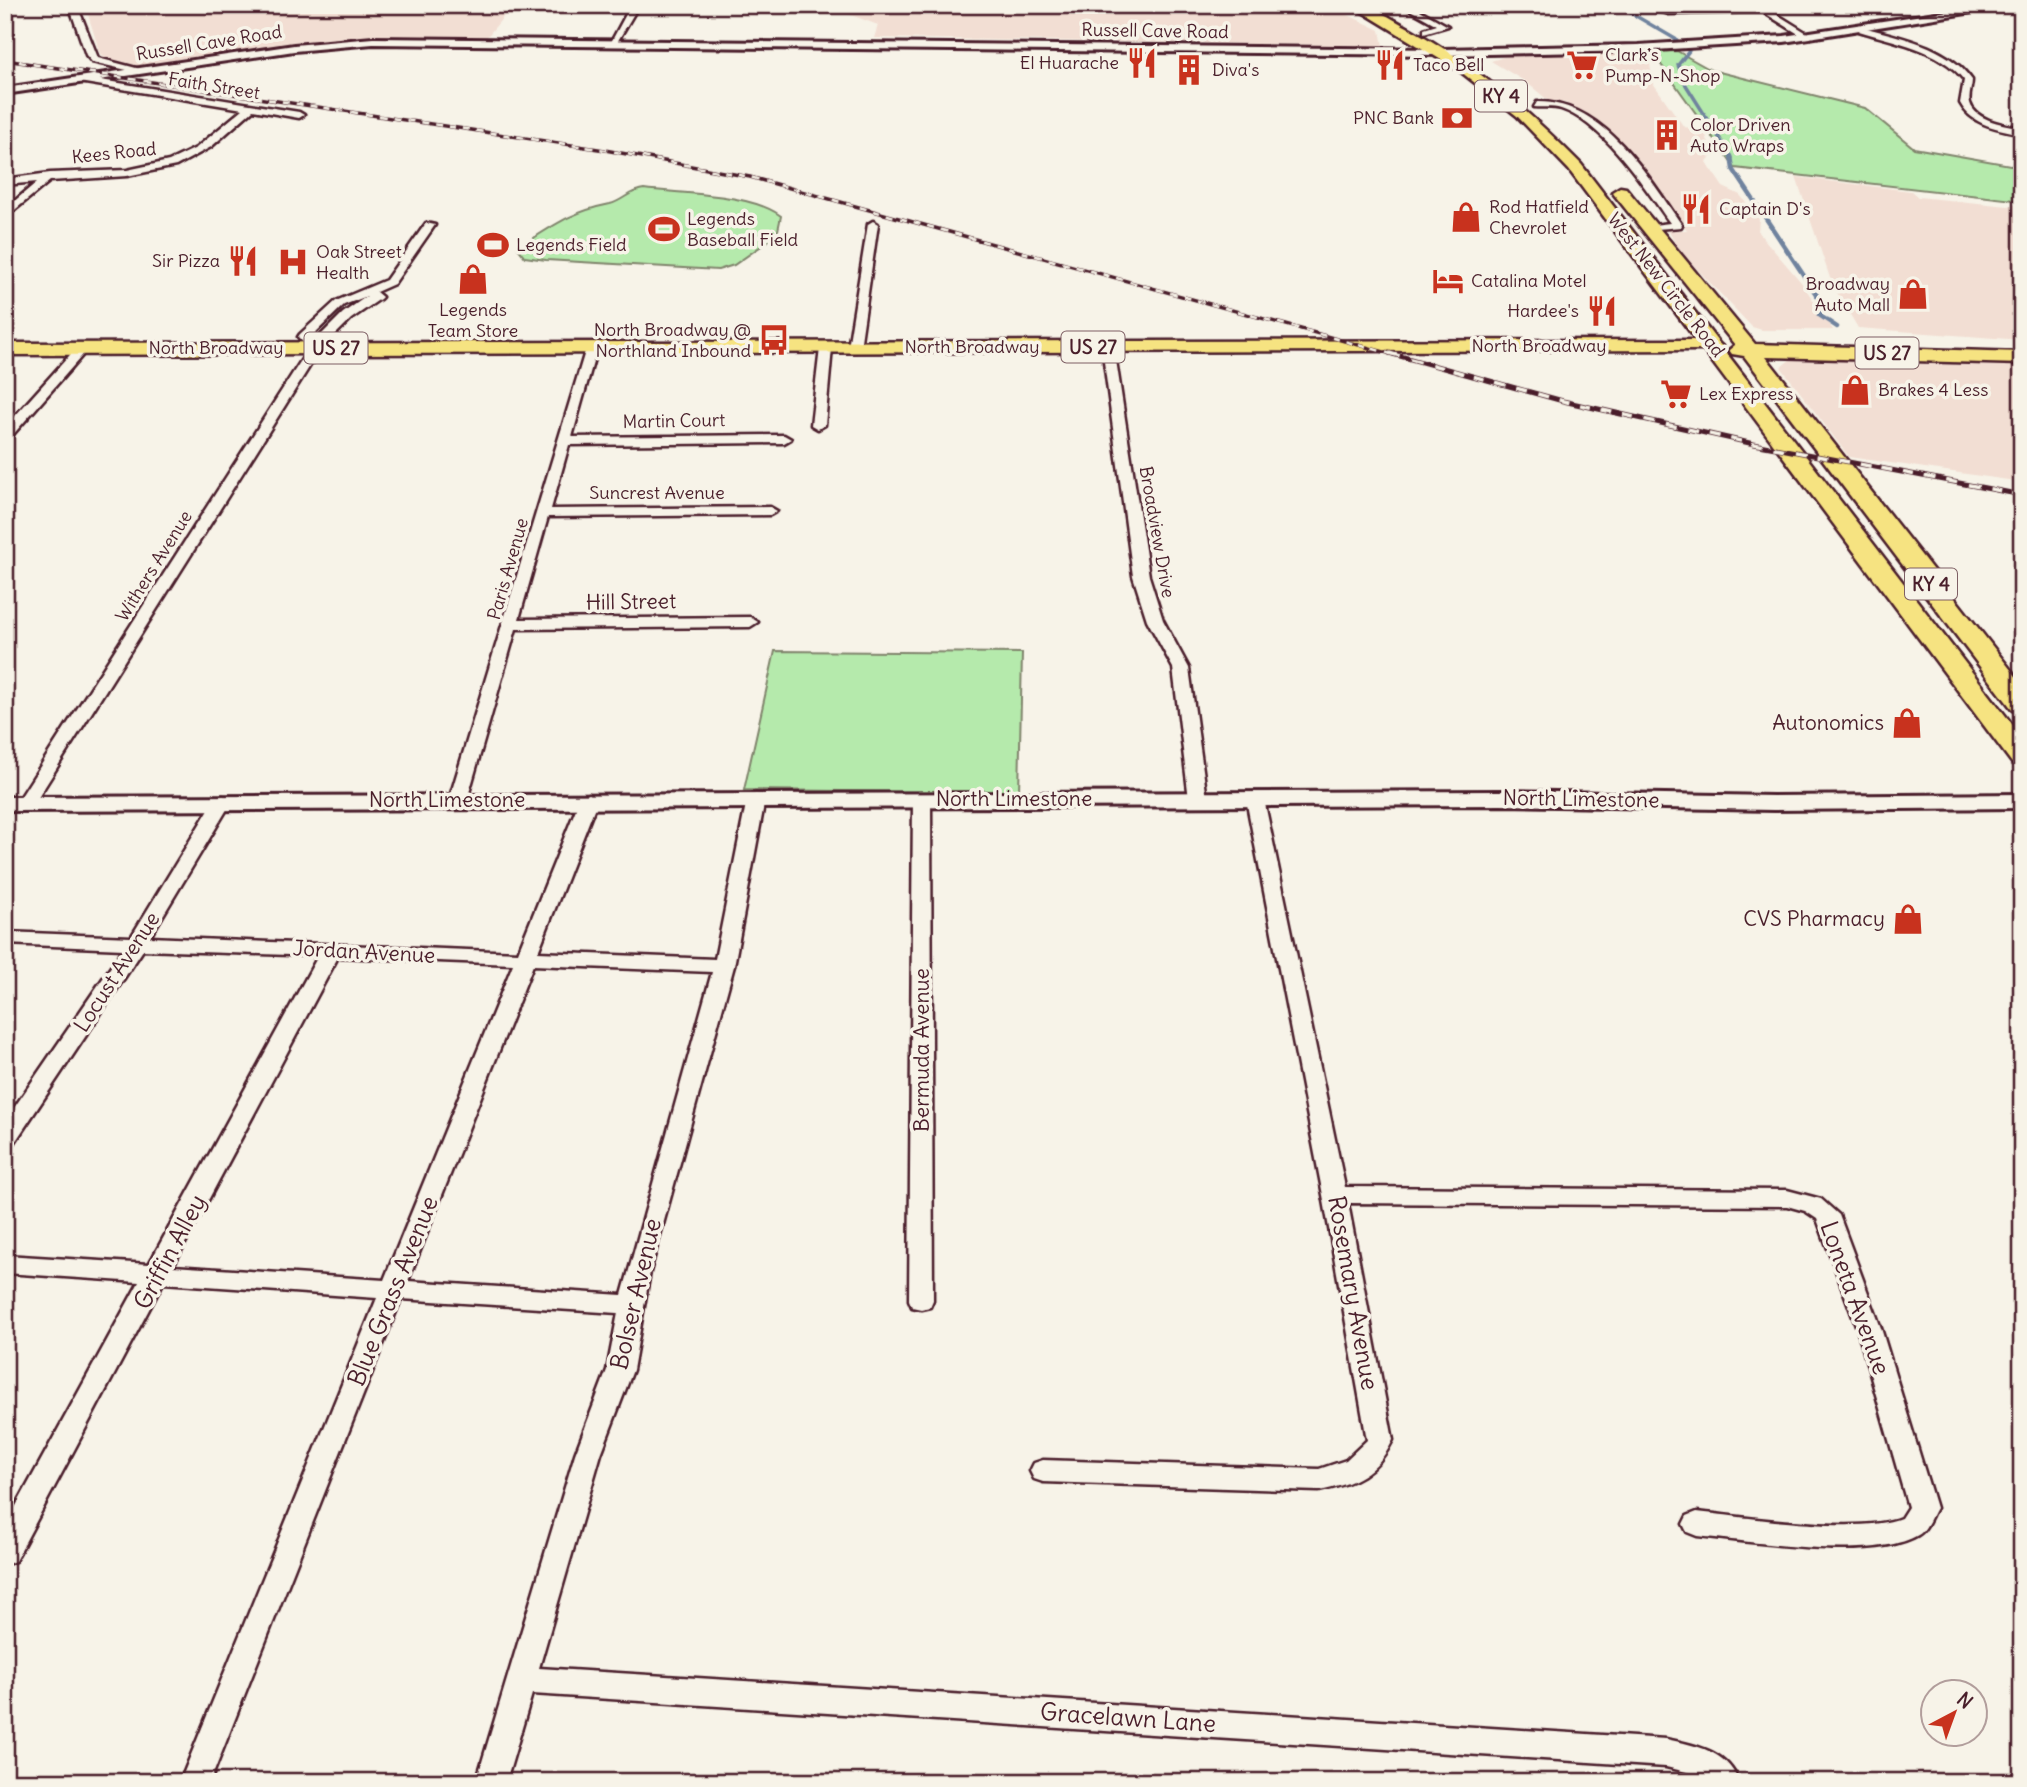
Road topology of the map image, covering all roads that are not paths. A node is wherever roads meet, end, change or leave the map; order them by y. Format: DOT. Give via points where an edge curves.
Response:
graph roads {
  1 [pos="73,5"];
  2 [pos="635,5"];
  3 [pos="1378,5"];
  4 [pos="1405,5"];
  5 [pos="1645,5"];
  6 [pos="2012,5"];
  7 [pos="1760,8"];
  8 [pos="1348,9"];
  9 [pos="1862,29"];
  10 [pos="1427,31"];
  11 [pos="1808,36"];
  12 [pos="613,42"];
  13 [pos="1463,51"];
  14 [pos="1441,52"];
  15 [pos="137,71"];
  16 [pos="82,80"];
  17 [pos="5,92"];
  18 [pos="1537,105"];
  19 [pos="250,108"];
  20 [pos="299,115"];
  21 [pos="1552,119"];
  22 [pos="2022,131"];
  23 [pos="50,176"];
  24 [pos="1607,177"];
  25 [pos="5,182"];
  26 [pos="5,215"];
  27 [pos="873,224"];
  28 [pos="430,225"];
  29 [pos="1649,228"];
  30 [pos="1713,345"];
  31 [pos="1108,347"];
  32 [pos="1747,347"];
  33 [pos="82,348"];
  34 [pos="315,348"];
  35 [pos="591,348"];
  36 [pos="826,348"];
  37 [pos="854,348"];
  38 [pos="2022,348"];
  39 [pos="5,349"];
  40 [pos="2022,358"];
  41 [pos="818,425"];
  42 [pos="5,435"];
  43 [pos="784,439"];
  44 [pos="565,441"];
  45 [pos="770,511"];
  46 [pos="544,513"];
  47 [pos="750,622"];
  48 [pos="512,624"];
  49 [pos="2022,703"];
  50 [pos="2022,757"];
  51 [pos="589,799"];
  52 [pos="756,799"];
  53 [pos="922,799"];
  54 [pos="1198,799"];
  55 [pos="1255,799"];
  56 [pos="458,800"];
  57 [pos="223,801"];
  58 [pos="2022,802"];
  59 [pos="15,804"];
  60 [pos="5,938"];
  61 [pos="137,943"];
  62 [pos="332,949"];
  63 [pos="524,960"];
  64 [pos="724,966"];
  65 [pos="5,1139"];
  66 [pos="1335,1195"];
  67 [pos="5,1264"];
  68 [pos="156,1276"];
  69 [pos="394,1292"];
  70 [pos="921,1300"];
  71 [pos="632,1305"];
  72 [pos="1043,1471"];
  73 [pos="1697,1524"];
  74 [pos="5,1553"];
  75 [pos="522,1680"];
  76 [pos="195,1782"];
  77 [pos="491,1782"];
  78 [pos="1724,1782"];
  1 -- 15 [label="street" via="90,55"];
  2 -- 12 [label="street"];
  3 -- 10 [label="highway, KY 4"];
  4 -- 10 [label="street" via="1444,26"];
  5 -- 7 [label="street" via="1669,12"];
  6 -- 9 [label="main road, Russell Cave Road"];
  7 -- 11 [label="street"];
  8 -- 14 [label="highway, West New Circle Road / KY 4" via="1386,20"];
  9 -- 11 [label="main road, Russell Cave Road"];
  9 -- 22 [label="street" via="1944,58 1968,80 1964,99 1969,110 1989,122"];
  10 -- 13 [label="highway, KY 4"];
  11 -- 13 [label="main road, Russell Cave Road" via="1638,48"];
  12 -- 14 [label="street, Russell Cave Road"];
  12 -- 15 [label="street, Russell Cave Road" via="354,41"];
  13 -- 14 [label="main road, Russell Cave Road"];
  13 -- 18 [label="highway, KY 4"];
  14 -- 30 [label="highway, West New Circle Road / KY 4" via="1502,96 1555,146"];
  15 -- 16 [label="street, Russell Cave Road"];
  16 -- 17 [label="street, Russell Cave Road"];
  16 -- 19 [label="street, Faith Street"];
  18 -- 21 [label="highway, KY 4"];
  18 -- 29 [label="street" via="1571,110 1603,135 1650,184 1677,225"];
  19 -- 20 [label="street, Faith Street"];
  19 -- 23 [label="street, Kees Road" via="180,161 126,172"];
  23 -- 25 [label="street, Kees Road"];
  23 -- 26 [label="street"];
  24 -- 29 [label="highway, West New Circle Road / KY 4"];
  27 -- 37 [label="street"];
  28 -- 34 [label="street, Withers Avenue" via="390,282 370,293 376,298 347,316"];
  29 -- 32 [label="highway, West New Circle Road / KY 4"];
  30 -- 31 [label="main road, North Broadway / US 27"];
  30 -- 32 [label="highway, US 27"];
  30 -- 50 [label="highway, West New Circle Road / KY 4"];
  31 -- 37 [label="main road, North Broadway / US 27"];
  31 -- 54 [label="street, Broadview Drive" via="1141,576 1155,620 1181,668"];
  32 -- 38 [label="highway, US 27"];
  32 -- 40 [label="highway, US 27"];
  32 -- 49 [label="highway, West New Circle Road / KY 4"];
  33 -- 34 [label="main road, North Broadway / US 27"];
  33 -- 39 [label="main road, North Broadway / US 27"];
  33 -- 42 [label="street"];
  34 -- 35 [label="main road, North Broadway / US 27"];
  34 -- 59 [label="street, Withers Avenue"];
  35 -- 36 [label="main road, North Broadway / US 27"];
  35 -- 44 [label="street, Paris Avenue"];
  36 -- 37 [label="main road, North Broadway / US 27"];
  36 -- 41 [label="street"];
  43 -- 44 [label="street, Martin Court"];
  44 -- 46 [label="street, Paris Avenue"];
  45 -- 46 [label="street, Suncrest Avenue"];
  46 -- 48 [label="street, Paris Avenue"];
  47 -- 48 [label="street, Hill Street"];
  48 -- 56 [label="street, Paris Avenue"];
  51 -- 52 [label="street, North Limestone"];
  51 -- 56 [label="street, North Limestone"];
  51 -- 63 [label="street, Blue Grass Avenue"];
  52 -- 53 [label="street, North Limestone"];
  52 -- 64 [label="street, Bolser Avenue"];
  53 -- 54 [label="street, North Limestone"];
  53 -- 70 [label="street, Bermuda Avenue"];
  54 -- 55 [label="street, North Limestone"];
  55 -- 58 [label="street, North Limestone"];
  55 -- 66 [label="street, Rosemary Avenue"];
  56 -- 57 [label="street, North Limestone"];
  57 -- 59 [label="street, North Limestone"];
  57 -- 61 [label="street, Locust Avenue"];
  60 -- 61 [label="street, Jordan Avenue"];
  61 -- 62 [label="street, Jordan Avenue"];
  61 -- 65 [label="street, Locust Avenue"];
  62 -- 63 [label="street, Jordan Avenue"];
  62 -- 68 [label="street, Griffin Alley"];
  63 -- 64 [label="street, Jordan Avenue"];
  63 -- 69 [label="street, Blue Grass Avenue"];
  64 -- 71 [label="street, Bolser Avenue"];
  66 -- 72 [label="street, Rosemary Avenue" via="1380,1440 1364,1464 1344,1475 1319,1480"];
  66 -- 73 [label="street, Loneta Avenue" via="1787,1198 1821,1209 1869,1328 1922,1508 1910,1526 1898,1532 1862,1537"];
  67 -- 68 [label="street"];
  68 -- 69 [label="street"];
  68 -- 74 [label="street, Griffin Alley"];
  69 -- 71 [label="street"];
  69 -- 76 [label="street, Blue Grass Avenue"];
  71 -- 75 [label="street, Bolser Avenue" via="620,1370 588,1454"];
  75 -- 77 [label="street, Bolser Avenue"];
  75 -- 78 [label="street, Gracelawn Lane" via="1666,1753 1706,1762 1718,1770"];
}
